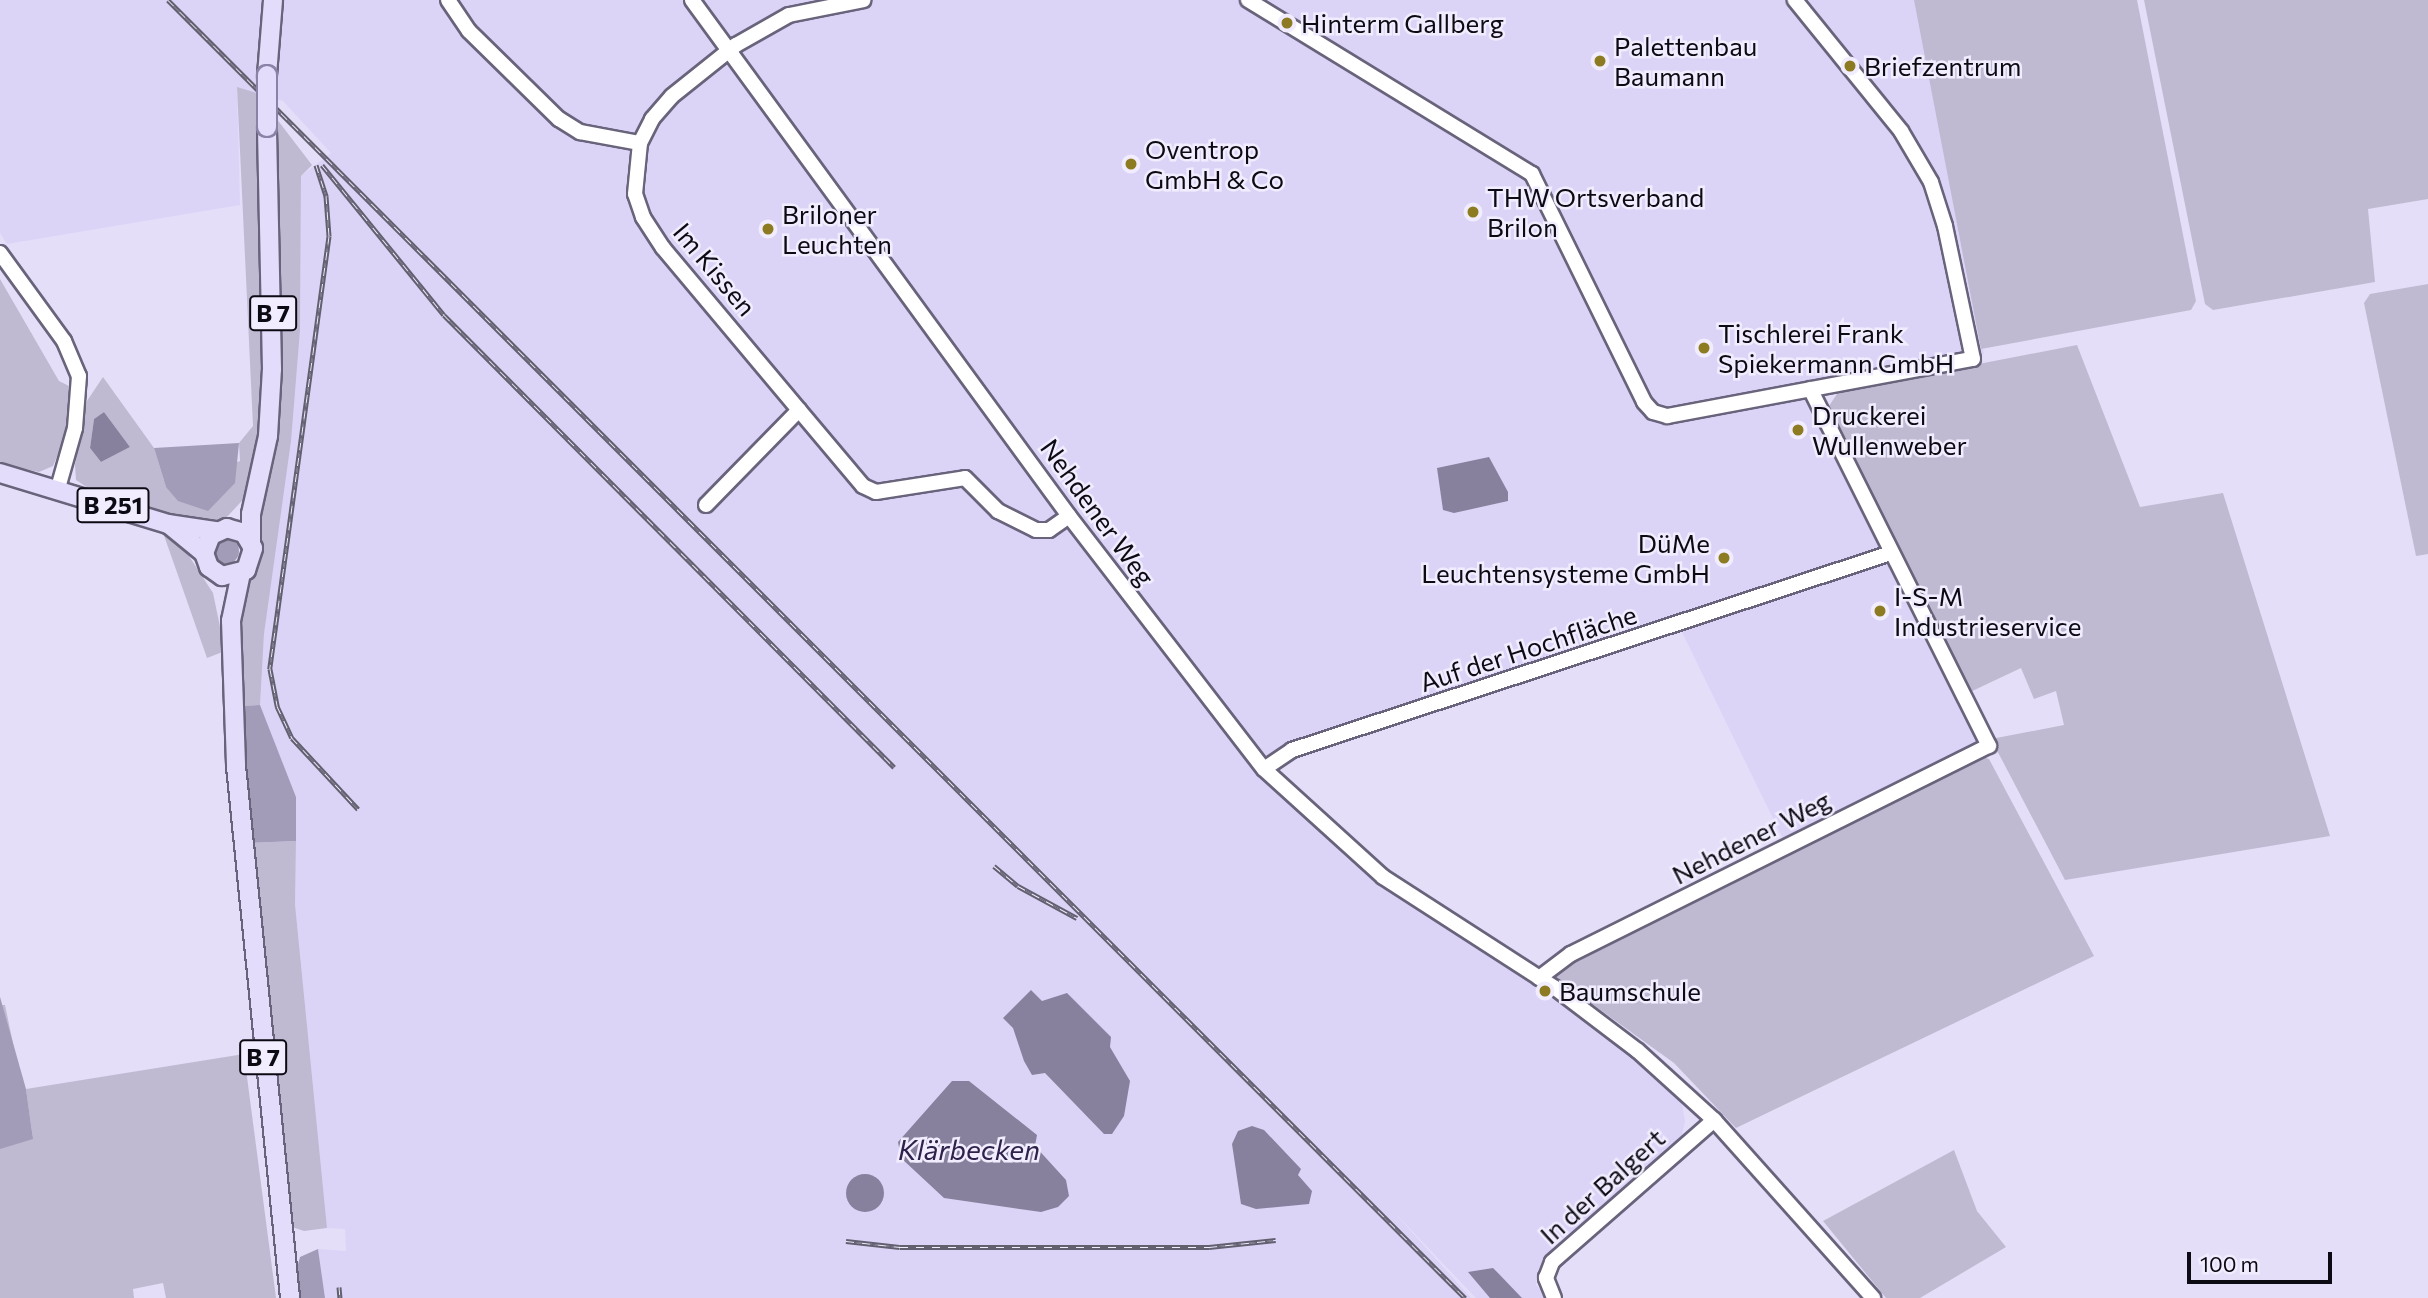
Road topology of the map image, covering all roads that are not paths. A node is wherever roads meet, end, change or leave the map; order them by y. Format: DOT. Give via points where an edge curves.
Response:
graph roads {
  1 [pos="273,0"];
  2 [pos="448,0"];
  3 [pos="692,0"];
  4 [pos="864,0"];
  5 [pos="1248,0"];
  6 [pos="1795,0"];
  7 [pos="825,3"];
  8 [pos="729,50"];
  9 [pos="640,143"];
  10 [pos="0,253"];
  11 [pos="1811,389"];
  12 [pos="799,410"];
  13 [pos="0,473"];
  14 [pos="58,488"];
  15 [pos="254,498"];
  16 [pos="706,505"];
  17 [pos="1069,516"];
  18 [pos="168,524"];
  19 [pos="221,529"];
  20 [pos="251,543"];
  21 [pos="204,553"];
  22 [pos="1891,553"];
  23 [pos="215,573"];
  24 [pos="241,573"];
  25 [pos="231,621"];
  26 [pos="1264,769"];
  27 [pos="1539,978"];
  28 [pos="1714,1121"];
  29 [pos="290,1298"];
  30 [pos="1554,1298"];
  31 [pos="1873,1298"];
  1 -- 15 [label="main road, B 7, bridge" via="267,75 273,344 266,451"];
  2 -- 9 [label="street" via="469,31 559,119 580,132"];
  3 -- 8 [label="street, Nehdener Weg"];
  4 -- 7 [label="street"];
  5 -- 11 [label="street" via="1532,174 1653,412 1667,416"];
  6 -- 11 [label="street" via="1901,131 1931,182 1973,359"];
  7 -- 8 [label="street" via="778,19"];
  8 -- 9 [label="street, Im Kissen" via="672,96 652,119"];
  8 -- 17 [label="street, Nehdener Weg"];
  9 -- 12 [label="street, Im Kissen" via="635,194 643,217 663,248"];
  10 -- 14 [label="street" via="64,341 79,376 75,428"];
  11 -- 22 [label="street"];
  12 -- 16 [label="street"];
  12 -- 17 [label="street, Im Kissen" via="863,486 876,492 965,478 998,511 1036,530 1049,530"];
  13 -- 14 [label="main road, B 251"];
  14 -- 18 [label="main road, B 251"];
  15 -- 19 [label="main road, B 7"];
  15 -- 20 [label="main road, B 7"];
  17 -- 26 [label="street, Nehdener Weg"];
  18 -- 19 [label="main road, B 251"];
  18 -- 21 [label="main road, B 251"];
  19 -- 20 [label="main road" via="244,533"];
  19 -- 21 [label="main road, B 7" via="207,540"];
  20 -- 24 [label="main road, B 7" via="252,560"];
  21 -- 23 [label="main road, B 7"];
  22 -- 26 [label="street, Auf der Hochfläche" via="1292,750"];
  22 -- 27 [label="street, Nehdener Weg" via="1989,746 1563,958"];
  23 -- 24 [label="main road" via="227,577"];
  23 -- 25 [label="main road, B 7"];
  24 -- 25 [label="main road, B 7"];
  25 -- 29 [label="main road, B 7" via="237,792"];
  26 -- 27 [label="street, Nehdener Weg" via="1317,822 1383,877"];
  27 -- 28 [label="street, Nehdener Weg" via="1607,1026"];
  28 -- 30 [label="street, In der Balgert" via="1552,1262 1546,1278"];
  28 -- 31 [label="street, Nehdener Weg"];
}
